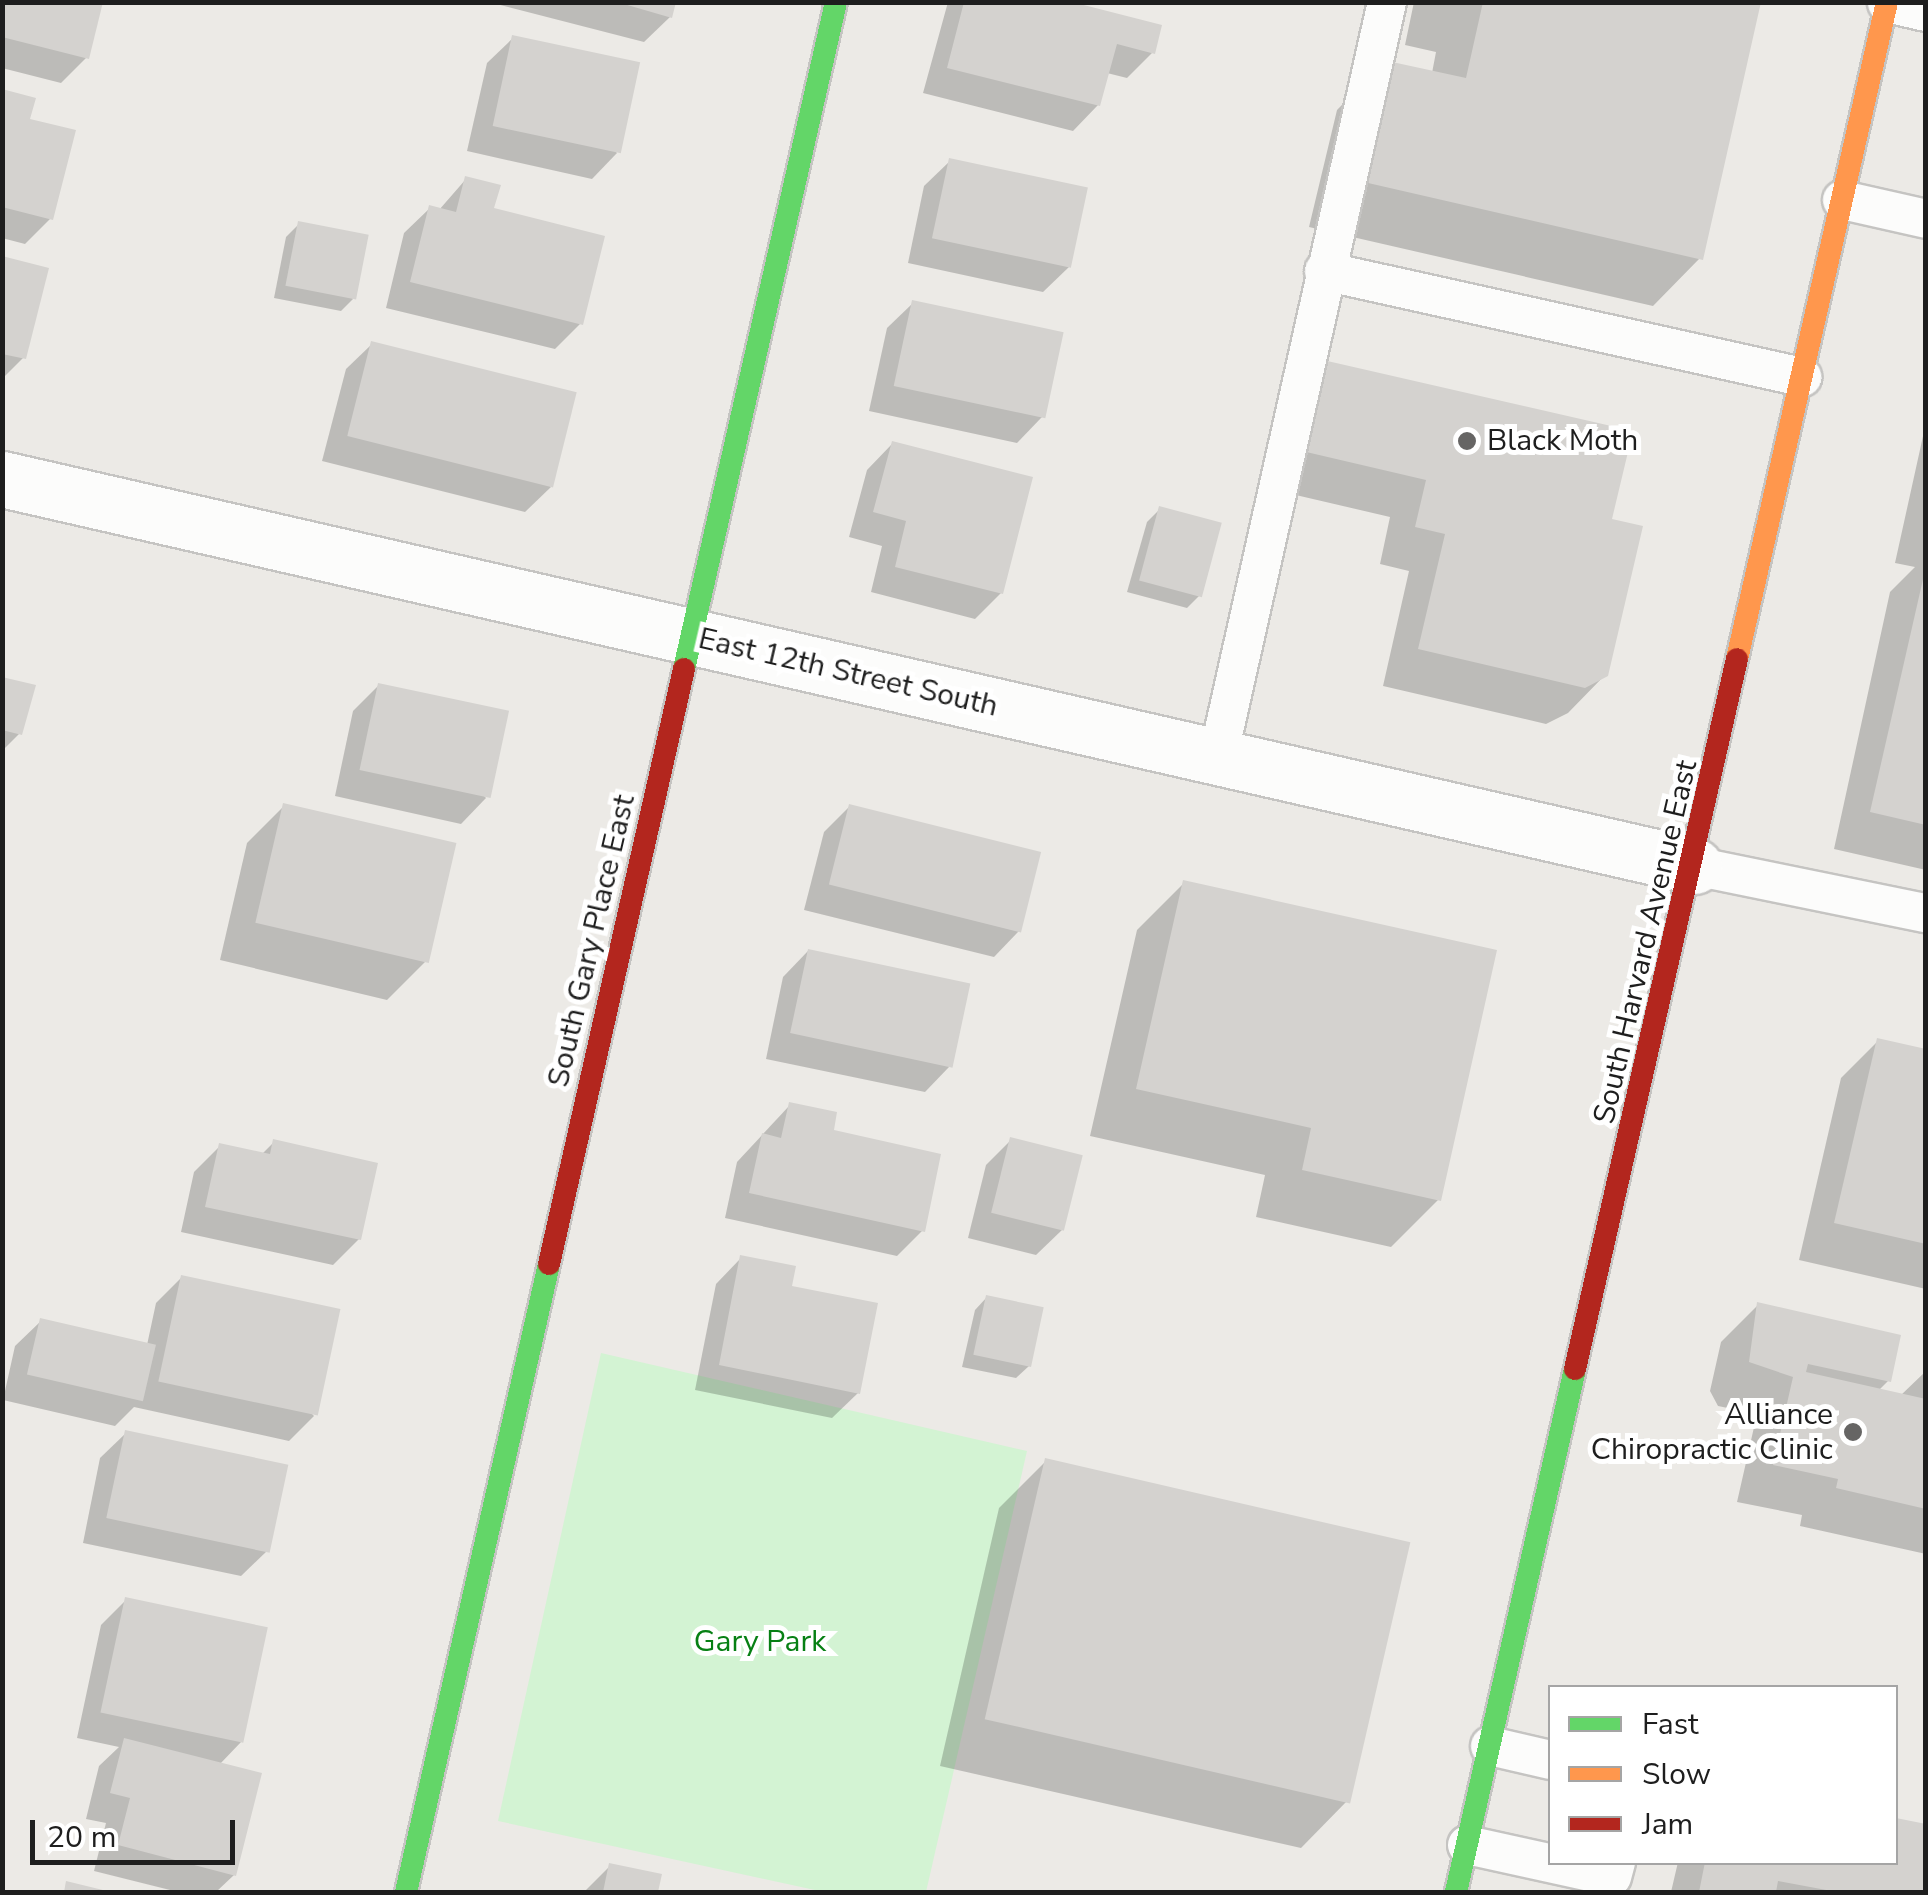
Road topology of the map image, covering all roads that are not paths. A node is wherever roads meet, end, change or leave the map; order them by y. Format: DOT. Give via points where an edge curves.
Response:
graph roads {
  1 [pos="836,2"];
  2 [pos="1386,2"];
  3 [pos="1887,3"];
  4 [pos="1926,12"];
  5 [pos="1842,200"];
  6 [pos="1926,219"];
  7 [pos="1324,271"];
  8 [pos="1802,377"];
  9 [pos="2,480"];
  10 [pos="692,637"];
  11 [pos="1218,757"];
  12 [pos="1694,866"];
  13 [pos="1926,914"];
  14 [pos="1490,1746"];
  15 [pos="1548,1760"];
  16 [pos="1467,1845"];
  17 [pos="1548,1863"];
  18 [pos="1558,1865"];
  19 [pos="1615,1865"];
  20 [pos="406,1892"];
  21 [pos="1456,1892"];
  1 -- 10 [label="main road, South Gary Place East"];
  2 -- 7 [label="lane"];
  3 -- 4 [label="lane"];
  3 -- 5 [label="main road, South Harvard Avenue East"];
  5 -- 6 [label="lane"];
  5 -- 8 [label="main road, South Harvard Avenue East"];
  7 -- 8 [label="lane"];
  7 -- 11 [label="lane"];
  8 -- 12 [label="main road, South Harvard Avenue East"];
  9 -- 10 [label="street, East 12th Street South"];
  10 -- 11 [label="street, East 12th Street South"];
  10 -- 20 [label="main road, South Gary Place East"];
  11 -- 12 [label="street, East 12th Street South"];
  12 -- 13 [label="lane"];
  12 -- 14 [label="main road, South Harvard Avenue East"];
  14 -- 15 [label="lane"];
  14 -- 16 [label="main road, South Harvard Avenue East"];
  16 -- 17 [label="lane"];
  16 -- 21 [label="main road, South Harvard Avenue East"];
  18 -- 19 [label="lane" via="1612,1877"];
}
